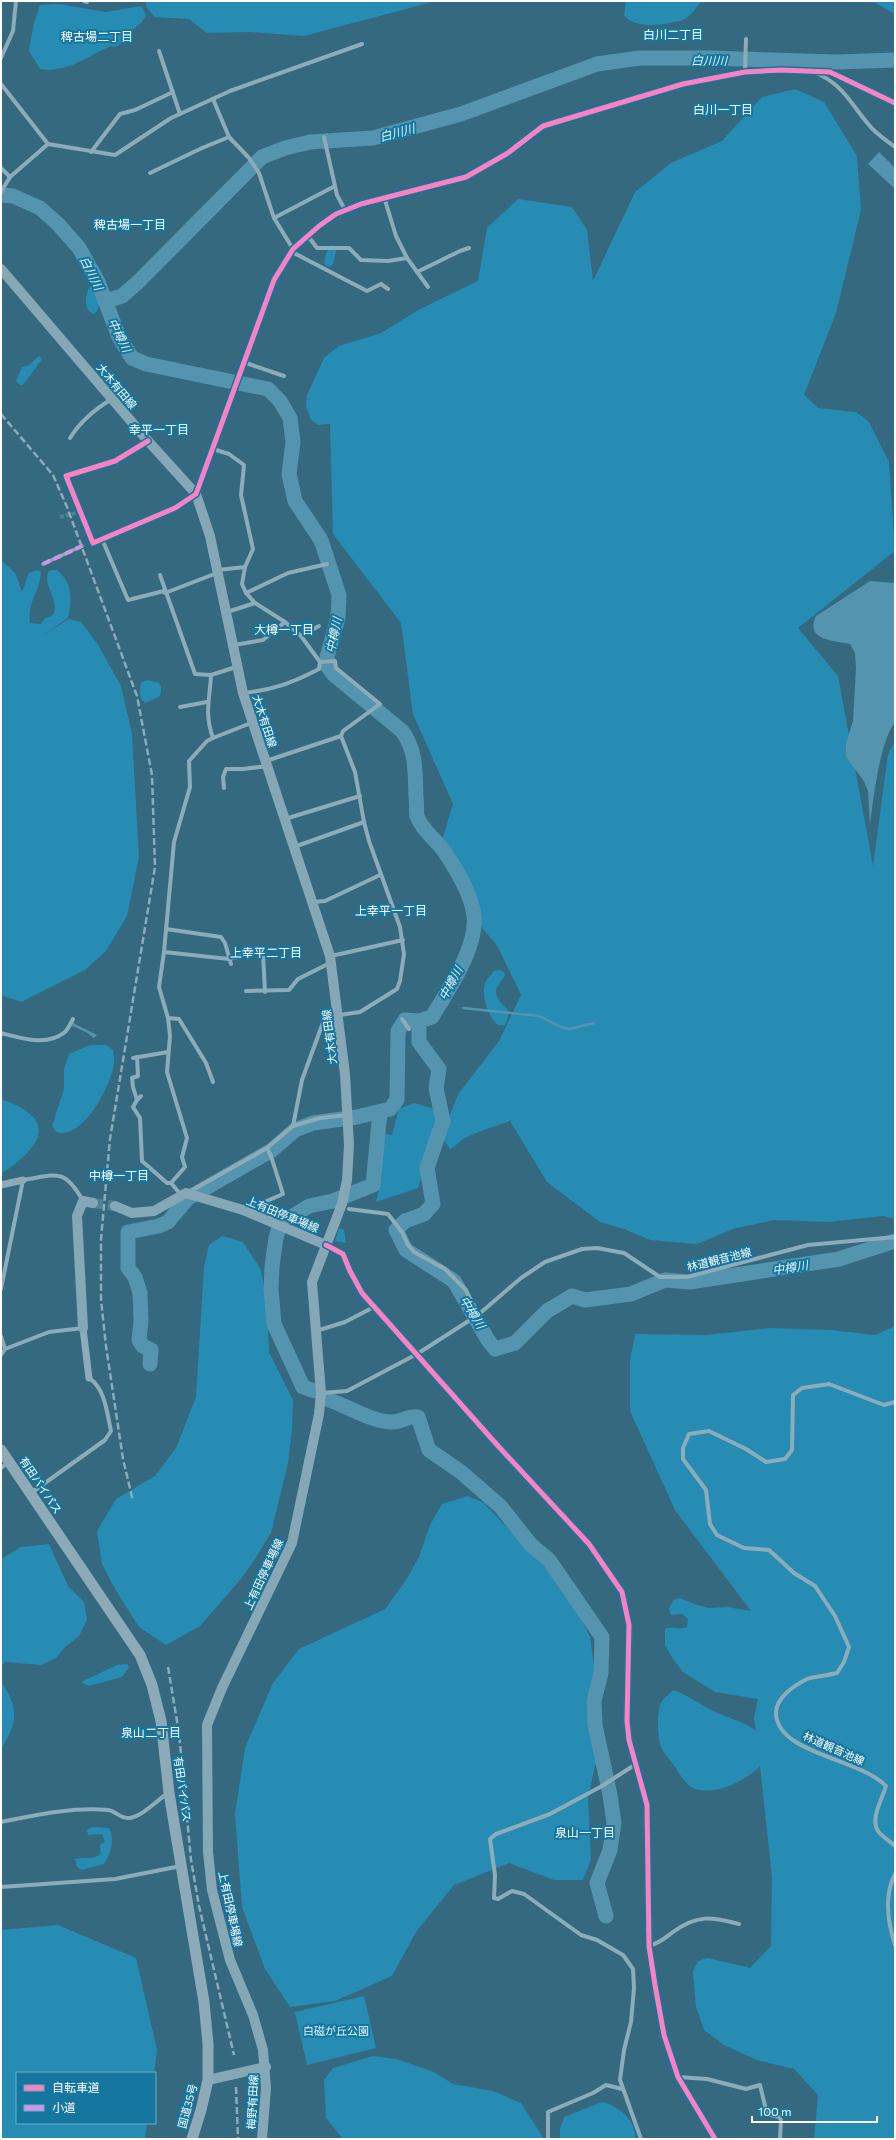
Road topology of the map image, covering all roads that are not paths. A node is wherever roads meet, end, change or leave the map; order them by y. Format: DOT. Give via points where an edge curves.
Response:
graph roads {
  1 [pos="16,1"];
  2 [pos="746,39"];
  3 [pos="362,44"];
  4 [pos="159,51"];
  5 [pos="1,58"];
  6 [pos="811,71"];
  7 [pos="745,72"];
  8 [pos="1,84"];
  9 [pos="173,92"];
  10 [pos="213,99"];
  11 [pos="895,103"];
  12 [pos="180,114"];
  13 [pos="229,137"];
  14 [pos="324,137"];
  15 [pos="48,144"];
  16 [pos="895,147"];
  17 [pos="91,152"];
  18 [pos="1,168"];
  19 [pos="150,174"];
  20 [pos="10,177"];
  21 [pos="335,186"];
  22 [pos="2,189"];
  23 [pos="384,197"];
  24 [pos="344,210"];
  25 [pos="274,218"];
  26 [pos="308,236"];
  27 [pos="469,248"];
  28 [pos="292,251"];
  29 [pos="407,258"];
  30 [pos="1,269"];
  31 [pos="417,272"];
  32 [pos="428,287"];
  33 [pos="388,288"];
  34 [pos="243,362"];
  35 [pos="284,376"];
  36 [pos="112,399"];
  37 [pos="70,438"];
  38 [pos="148,441"];
  39 [pos="213,449"];
  40 [pos="196,494"];
  41 [pos="102,539"];
  42 [pos="93,542"];
  43 [pos="88,545"];
  44 [pos="82,546"];
  45 [pos="42,564"];
  46 [pos="327,564"];
  47 [pos="245,567"];
  48 [pos="217,572"];
  49 [pos="160,575"];
  50 [pos="165,592"];
  51 [pos="246,593"];
  52 [pos="255,603"];
  53 [pos="225,612"];
  54 [pos="285,622"];
  55 [pos="319,626"];
  56 [pos="300,636"];
  57 [pos="232,645"];
  58 [pos="321,662"];
  59 [pos="236,667"];
  60 [pos="211,675"];
  61 [pos="243,693"];
  62 [pos="207,702"];
  63 [pos="180,707"];
  64 [pos="251,723"];
  65 [pos="341,736"];
  66 [pos="213,738"];
  67 [pos="266,763"];
  68 [pos="224,788"];
  69 [pos="360,796"];
  70 [pos="284,819"];
  71 [pos="364,822"];
  72 [pos="293,847"];
  73 [pos="380,875"];
  74 [pos="313,902"];
  75 [pos="166,929"];
  76 [pos="403,940"];
  77 [pos="164,952"];
  78 [pos="330,960"];
  79 [pos="230,962"];
  80 [pos="246,991"];
  81 [pos="265,992"];
  82 [pos="338,1016"];
  83 [pos="168,1018"];
  84 [pos="73,1019"];
  85 [pos="402,1019"];
  86 [pos="409,1029"];
  87 [pos="1,1034"];
  88 [pos="168,1052"];
  89 [pos="213,1082"];
  90 [pos="141,1096"];
  91 [pos="137,1100"];
  92 [pos="348,1115"];
  93 [pos="293,1126"];
  94 [pos="267,1149"];
  95 [pos="22,1180"];
  96 [pos="171,1183"];
  97 [pos="1,1185"];
  98 [pos="184,1194"];
  99 [pos="88,1202"];
  100 [pos="115,1206"];
  101 [pos="349,1209"];
  102 [pos="244,1211"];
  103 [pos="895,1237"];
  104 [pos="326,1245"];
  105 [pos="1,1289"];
  106 [pos="375,1306"];
  107 [pos="478,1315"];
  108 [pos="83,1328"];
  109 [pos="315,1331"];
  110 [pos="1,1336"];
  111 [pos="5,1349"];
  112 [pos="417,1354"];
  113 [pos="1,1355"];
  114 [pos="88,1378"];
  115 [pos="321,1393"];
  116 [pos="895,1402"];
  117 [pos="1,1450"];
  118 [pos="5,1465"];
  119 [pos="30,1493"];
  120 [pos="636,1764"];
  121 [pos="169,1793"];
  122 [pos="1,1822"];
  123 [pos="895,1846"];
  124 [pos="182,1866"];
  125 [pos="895,1874"];
  126 [pos="1,1887"];
  127 [pos="739,1924"];
  128 [pos="895,1945"];
  129 [pos="649,1946"];
  130 [pos="266,2067"];
  131 [pos="678,2077"];
  132 [pos="208,2080"];
  133 [pos="622,2089"];
  134 [pos="192,2139"];
  135 [pos="262,2139"];
  136 [pos="548,2139"];
  137 [pos="641,2139"];
  138 [pos="715,2139"];
  139 [pos="780,2139"];
  1 -- 5 [label="street" via="13,31"];
  2 -- 7 [label="street"];
  3 -- 10 [label="street" via="250,83"];
  4 -- 9 [label="street"];
  6 -- 7 [label="street"];
  6 -- 11 [label="street" via="830,72"];
  6 -- 16 [label="street" via="828,78 843,91 878,135"];
  7 -- 23 [label="street" via="683,84 543,126 508,153 480,170"];
  8 -- 15 [label="street"];
  9 -- 12 [label="street"];
  9 -- 17 [label="street" via="135,110 120,114"];
  10 -- 12 [label="street"];
  10 -- 13 [label="street"];
  12 -- 17 [label="street" via="115,155"];
  13 -- 19 [label="street"];
  13 -- 25 [label="street" via="259,173"];
  14 -- 21 [label="street"];
  15 -- 17 [label="street"];
  15 -- 20 [label="street"];
  18 -- 20 [label="street"];
  20 -- 22 [label="street"];
  21 -- 24 [label="street"];
  21 -- 25 [label="street"];
  23 -- 24 [label="street"];
  23 -- 29 [label="street" via="396,236"];
  24 -- 26 [label="street"];
  25 -- 28 [label="street"];
  26 -- 28 [label="street"];
  26 -- 29 [label="street" via="317,248 349,248 361,260 388,261"];
  27 -- 31 [label="street"];
  28 -- 33 [label="street" via="367,291 381,284"];
  28 -- 34 [label="street" via="274,280"];
  29 -- 31 [label="street"];
  30 -- 36 [label="main road, 大木有田線"];
  31 -- 32 [label="street"];
  34 -- 35 [label="street"];
  34 -- 39 [label="street"];
  36 -- 37 [label="street" via="99,406"];
  36 -- 38 [label="main road, 大木有田線"];
  38 -- 40 [label="main road, 大木有田線"];
  38 -- 42 [label="street" via="115,461 66,476"];
  39 -- 40 [label="street"];
  39 -- 47 [label="street" via="229,454 244,465 241,495 253,549"];
  40 -- 41 [label="street" via="175,508"];
  40 -- 48 [label="main road, 大木有田線" via="210,536"];
  41 -- 42 [label="street"];
  41 -- 50 [label="street" via="128,600"];
  42 -- 43 [label="street"];
  44 -- 45 [label="street"];
  46 -- 51 [label="street" via="288,573"];
  47 -- 48 [label="street"];
  47 -- 51 [label="street" via="242,584"];
  48 -- 50 [label="street"];
  48 -- 53 [label="main road, 大木有田線"];
  49 -- 50 [label="street"];
  50 -- 60 [label="street" via="196,674"];
  51 -- 52 [label="street"];
  52 -- 53 [label="street"];
  52 -- 54 [label="street"];
  53 -- 57 [label="main road, 大木有田線"];
  54 -- 56 [label="street"];
  54 -- 57 [label="street" via="263,640"];
  55 -- 56 [label="street"];
  56 -- 58 [label="street"];
  57 -- 59 [label="main road, 大木有田線"];
  58 -- 61 [label="street" via="319,669 269,690"];
  58 -- 65 [label="street" via="334,660 336,668 380,704 343,731"];
  59 -- 60 [label="street"];
  59 -- 61 [label="main road, 大木有田線"];
  60 -- 62 [label="street"];
  61 -- 64 [label="main road, 大木有田線"];
  62 -- 63 [label="street"];
  62 -- 66 [label="street" via="208,725"];
  64 -- 66 [label="street"];
  64 -- 67 [label="main road, 大木有田線"];
  65 -- 67 [label="street"];
  65 -- 69 [label="street"];
  66 -- 75 [label="street" via="188,761 190,787 174,842"];
  67 -- 68 [label="street" via="242,769 226,769 223,777"];
  67 -- 70 [label="main road, 大木有田線"];
  69 -- 70 [label="street"];
  69 -- 71 [label="street"];
  70 -- 72 [label="main road, 大木有田線"];
  71 -- 72 [label="street"];
  71 -- 73 [label="street"];
  72 -- 74 [label="main road, 大木有田線"];
  73 -- 74 [label="street" via="324,901"];
  73 -- 76 [label="street" via="396,913"];
  74 -- 78 [label="main road, 大木有田線"];
  75 -- 77 [label="street"];
  75 -- 79 [label="street" via="222,937"];
  76 -- 78 [label="street"];
  76 -- 82 [label="street" via="404,954 400,981 396,989 360,1012"];
  77 -- 79 [label="street"];
  77 -- 83 [label="street" via="159,987"];
  78 -- 81 [label="street" via="298,979 289,990"];
  78 -- 82 [label="main road, 大木有田線"];
  79 -- 81 [label="street" via="254,953 263,954"];
  80 -- 81 [label="street"];
  82 -- 92 [label="main road, 大木有田線"];
  82 -- 93 [label="street" via="325,1017 302,1080"];
  83 -- 88 [label="street"];
  83 -- 89 [label="street" via="179,1019 206,1063"];
  84 -- 87 [label="street" via="66,1032 43,1041"];
  85 -- 86 [label="street"];
  88 -- 91 [label="street" via="135,1057 138,1076 132,1078"];
  88 -- 96 [label="street" via="167,1072 187,1138 182,1157 184,1167"];
  90 -- 91 [label="street"];
  91 -- 96 [label="street" via="133,1107 140,1118 142,1161 167,1183"];
  92 -- 93 [label="street" via="320,1118"];
  92 -- 104 [label="main road, 大木有田線" via="347,1180 342,1204"];
  93 -- 94 [label="street"];
  94 -- 98 [label="street"];
  94 -- 102 [label="street" via="283,1194"];
  95 -- 97 [label="street"];
  95 -- 99 [label="street" via="61,1176 72,1183"];
  95 -- 105 [label="street"];
  96 -- 98 [label="street"];
  98 -- 100 [label="main road" via="154,1211 132,1213"];
  98 -- 102 [label="main road, 上有田停車場線"];
  99 -- 108 [label="main road" via="77,1216"];
  101 -- 107 [label="street" via="388,1214 414,1252 445,1269 466,1290"];
  102 -- 104 [label="main road, 上有田停車場線"];
  103 -- 107 [label="street, 林道観音池線" via="808,1245 687,1277 660,1277 624,1253 597,1248 582,1249 545,1262 521,1278"];
  104 -- 106 [label="street" via="343,1254 362,1293"];
  104 -- 109 [label="main road, 上有田停車場線" via="312,1282"];
  106 -- 109 [label="street" via="345,1322"];
  106 -- 112 [label="street"];
  107 -- 112 [label="street, 林道観音池線"];
  107 -- 112 [label="street"];
  108 -- 111 [label="street" via="49,1332"];
  108 -- 114 [label="street"];
  109 -- 115 [label="main road, 上有田停車場線"];
  110 -- 111 [label="street"];
  111 -- 113 [label="street"];
  112 -- 115 [label="street" via="347,1391"];
  112 -- 120 [label="street" via="499,1448 589,1544 622,1592 629,1625 626,1721 628,1740"];
  114 -- 119 [label="street" via="96,1383 103,1398 111,1431 105,1440"];
  115 -- 130 [label="main road, 上有田停車場線" via="319,1414 292,1542 222,1688 208,1725 208,1852 212,1890 230,1960 260,2034"];
  116 -- 123 [label="street, 林道観音池線" via="884,1405 829,1384 802,1388 793,1395 792,1450 784,1459 766,1462 709,1431 689,1434 683,1448 683,1459 706,1490 710,1524 716,1535 744,1548 769,1550 794,1573 815,1586 835,1616 849,1648 844,1662 837,1673 808,1679 782,1698 776,1710 776,1722 788,1737 808,1749 869,1773 886,1786 875,1817 875,1826 879,1833"];
  117 -- 118 [label="highway, 有田バイパス"];
  118 -- 119 [label="highway, 有田バイパス"];
  119 -- 121 [label="highway, 有田バイパス" via="140,1655 152,1685 161,1721"];
  120 -- 129 [label="street" via="647,1805"];
  120 -- 133 [label="street" via="550,1814 490,1838 495,1875 494,1898 498,1899 512,1891 524,1894 581,1935 597,1940 623,1955 633,1969 631,2022 620,2068"];
  121 -- 122 [label="street" via="131,1818 122,1818 110,1810 75,1810"];
  121 -- 124 [label="highway, 有田バイパス"];
  124 -- 126 [label="street" via="115,1879"];
  124 -- 132 [label="highway, 有田バイパス" via="204,2002"];
  125 -- 128 [label="street" via="888,1903 888,1915"];
  127 -- 129 [label="street" via="715,1918 691,1920 660,1943"];
  129 -- 131 [label="street" via="664,2035"];
  130 -- 132 [label="main road"];
  130 -- 135 [label="main road, 梅野有田線"];
  131 -- 138 [label="street"];
  131 -- 139 [label="street" via="707,2078 746,2090 760,2085 767,2114 781,2120"];
  132 -- 134 [label="highway, 国道35号"];
  133 -- 136 [label="street" via="606,2085 548,2112"];
  133 -- 137 [label="street"];
}
